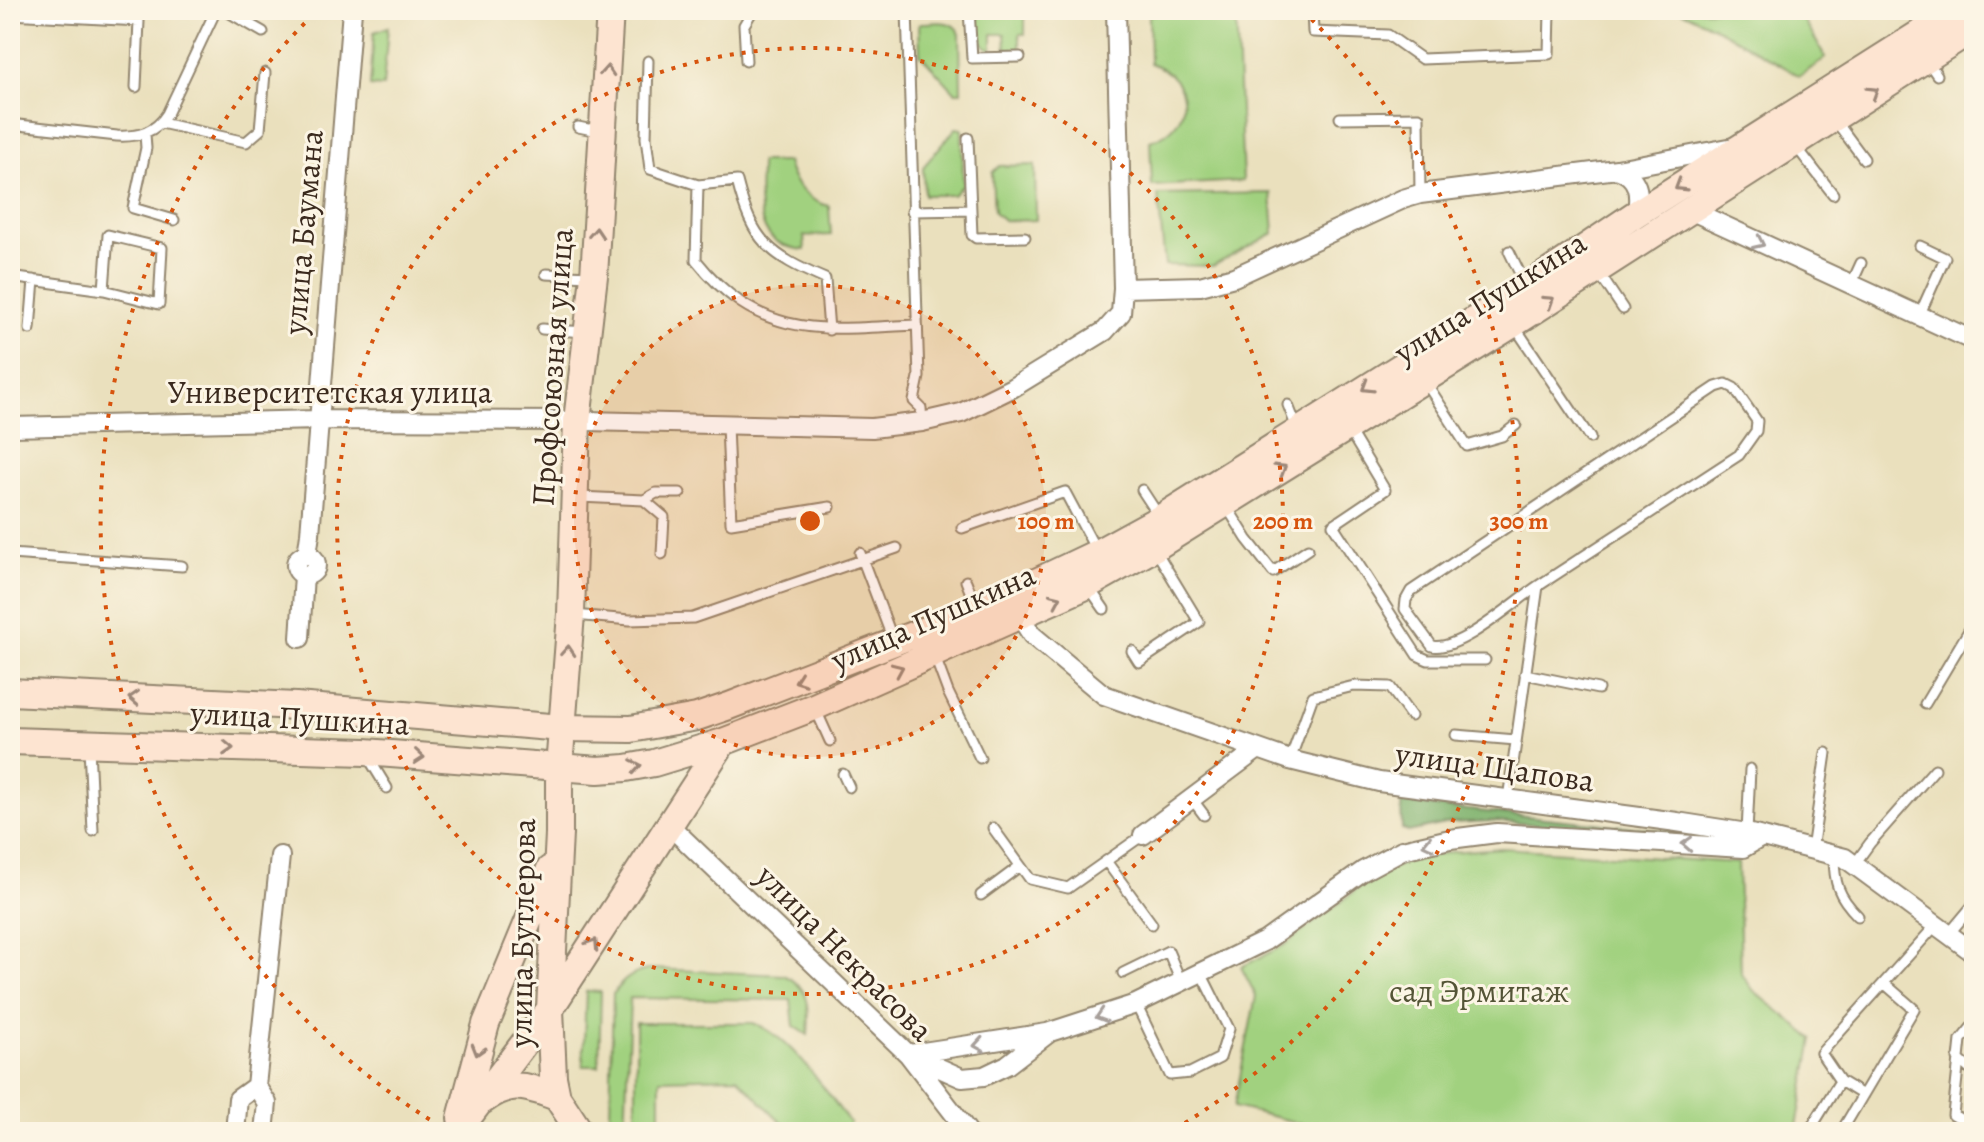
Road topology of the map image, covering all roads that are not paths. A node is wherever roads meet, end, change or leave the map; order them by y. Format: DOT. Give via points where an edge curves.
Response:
graph roads {
  1 [pos="216,10"];
  2 [pos="225,10"];
  3 [pos="352,10"];
  4 [pos="610,10"];
  5 [pos="753,10"];
  6 [pos="907,10"];
  7 [pos="969,10"];
  8 [pos="1116,10"];
  9 [pos="1312,10"];
  10 [pos="1550,10"];
  11 [pos="1957,10"];
  12 [pos="10,14"];
  13 [pos="1974,28"];
  14 [pos="263,32"];
  15 [pos="1020,57"];
  16 [pos="648,61"];
  17 [pos="746,61"];
  18 [pos="265,73"];
  19 [pos="136,87"];
  20 [pos="1833,117"];
  21 [pos="1340,118"];
  22 [pos="161,123"];
  23 [pos="10,124"];
  24 [pos="145,134"];
  25 [pos="968,138"];
  26 [pos="1793,143"];
  27 [pos="1746,144"];
  28 [pos="1864,159"];
  29 [pos="1617,169"];
  30 [pos="698,185"];
  31 [pos="1420,194"];
  32 [pos="1833,194"];
  33 [pos="1688,209"];
  34 [pos="971,210"];
  35 [pos="912,211"];
  36 [pos="1637,213"];
  37 [pos="174,220"];
  38 [pos="1025,237"];
  39 [pos="1920,246"];
  40 [pos="1509,251"];
  41 [pos="1861,263"];
  42 [pos="1597,270"];
  43 [pos="546,274"];
  44 [pos="594,276"];
  45 [pos="10,277"];
  46 [pos="34,280"];
  47 [pos="1851,285"];
  48 [pos="1527,287"];
  49 [pos="1123,288"];
  50 [pos="104,290"];
  51 [pos="1623,309"];
  52 [pos="1919,316"];
  53 [pos="1513,324"];
  54 [pos="915,325"];
  55 [pos="30,329"];
  56 [pos="542,329"];
  57 [pos="829,330"];
  58 [pos="585,332"];
  59 [pos="1974,341"];
  60 [pos="1424,380"];
  61 [pos="1288,405"];
  62 [pos="318,420"];
  63 [pos="577,421"];
  64 [pos="922,422"];
  65 [pos="727,425"];
  66 [pos="1516,425"];
  67 [pos="10,427"];
  68 [pos="1347,427"];
  69 [pos="1298,431"];
  70 [pos="1590,438"];
  71 [pos="1142,490"];
  72 [pos="680,493"];
  73 [pos="575,497"];
  74 [pos="644,500"];
  75 [pos="1225,504"];
  76 [pos="830,507"];
  77 [pos="1161,518"];
  78 [pos="962,528"];
  79 [pos="897,548"];
  80 [pos="1154,548"];
  81 [pos="1308,549"];
  82 [pos="1097,553"];
  83 [pos="10,554"];
  84 [pos="662,554"];
  85 [pos="862,556"];
  86 [pos="182,566"];
  87 [pos="966,581"];
  88 [pos="1088,585"];
  89 [pos="1538,586"];
  90 [pos="1104,609"];
  91 [pos="977,610"];
  92 [pos="571,614"];
  93 [pos="1019,615"];
  94 [pos="1974,622"];
  95 [pos="300,638"];
  96 [pos="894,643"];
  97 [pos="1132,651"];
  98 [pos="934,653"];
  99 [pos="1485,660"];
  100 [pos="1525,674"];
  101 [pos="1598,689"];
  102 [pos="10,692"];
  103 [pos="1925,704"];
  104 [pos="814,707"];
  105 [pos="1411,716"];
  106 [pos="562,728"];
  107 [pos="1456,735"];
  108 [pos="1516,740"];
  109 [pos="10,741"];
  110 [pos="830,741"];
  111 [pos="723,742"];
  112 [pos="89,744"];
  113 [pos="1258,749"];
  114 [pos="365,752"];
  115 [pos="1826,753"];
  116 [pos="980,758"];
  117 [pos="1290,760"];
  118 [pos="559,768"];
  119 [pos="1750,769"];
  120 [pos="1935,769"];
  121 [pos="843,774"];
  122 [pos="849,787"];
  123 [pos="387,788"];
  124 [pos="1192,799"];
  125 [pos="1508,799"];
  126 [pos="1204,815"];
  127 [pos="670,826"];
  128 [pos="993,828"];
  129 [pos="93,831"];
  130 [pos="1143,835"];
  131 [pos="1754,835"];
  132 [pos="558,847"];
  133 [pos="1812,850"];
  134 [pos="1834,855"];
  135 [pos="280,856"];
  136 [pos="1106,861"];
  137 [pos="1854,865"];
  138 [pos="1020,866"];
  139 [pos="981,895"];
  140 [pos="1974,904"];
  141 [pos="1858,916"];
  142 [pos="1152,924"];
  143 [pos="1942,930"];
  144 [pos="1973,948"];
  145 [pos="1123,973"];
  146 [pos="1201,973"];
  147 [pos="1181,982"];
  148 [pos="1884,983"];
  149 [pos="1136,1004"];
  150 [pos="550,1009"];
  151 [pos="1974,1024"];
  152 [pos="1050,1032"];
  153 [pos="908,1054"];
  154 [pos="1958,1059"];
  155 [pos="1974,1073"];
  156 [pos="1840,1081"];
  157 [pos="256,1086"];
  158 [pos="1863,1095"];
  159 [pos="557,1097"];
  160 [pos="464,1123"];
  161 [pos="1974,1127"];
  162 [pos="235,1132"];
  163 [pos="264,1132"];
  164 [pos="580,1132"];
  165 [pos="968,1132"];
  166 [pos="1815,1132"];
  167 [pos="1841,1132"];
  1 -- 22 [label="lane"];
  2 -- 14 [label="lane"];
  3 -- 62 [label="street, улица Баумана"];
  44 -- 4 [label="main road, Профсоюзная улица, one-way" via="590,130"];
  5 -- 17 [label="lane" via="744,25"];
  6 -- 7 [label="lane"];
  6 -- 35 [label="lane"];
  7 -- 15 [label="lane" via="972,58"];
  8 -- 49 [label="street, Университетская улица"];
  9 -- 10 [label="lane" via="1313,32 1388,35 1422,59 1447,59 1549,54"];
  11 -- 27 [label="main road, улица Пушкина"];
  12 -- 19 [label="lane" via="139,21"];
  20 -- 13 [label="main road, улица Пушкина, one-way" via="1932,67"];
  16 -- 30 [label="lane" via="650,169"];
  18 -- 22 [label="lane" via="260,130 246,142"];
  20 -- 26 [label="main road, улица Пушкина"];
  20 -- 28 [label="lane"];
  21 -- 31 [label="lane" via="1419,117"];
  22 -- 24 [label="lane"];
  23 -- 24 [label="lane" via="117,136"];
  24 -- 37 [label="lane" via="133,208"];
  25 -- 34 [label="lane"];
  26 -- 32 [label="lane"];
  26 -- 33 [label="main road, улица Пушкина"];
  27 -- 29 [label="street"];
  27 -- 36 [label="main road, улица Пушкина, one-way"];
  29 -- 31 [label="street"];
  29 -- 36 [label="street" via="1637,186"];
  30 -- 57 [label="lane" via="737,181 750,223 770,249 825,279"];
  30 -- 57 [label="lane" via="696,260 715,284 784,324"];
  31 -- 49 [label="street" via="1234,277 1200,286"];
  33 -- 42 [label="main road, улица Пушкина"];
  33 -- 47 [label="street, one-way"];
  34 -- 35 [label="lane"];
  34 -- 38 [label="lane" via="975,238"];
  35 -- 54 [label="lane"];
  36 -- 48 [label="main road, улица Пушкина"];
  39 -- 52 [label="lane" via="1945,258"];
  40 -- 48 [label="lane"];
  41 -- 47 [label="lane"];
  42 -- 51 [label="lane"];
  53 -- 42 [label="main road, улица Пушкина, one-way"];
  43 -- 44 [label="lane"];
  44 -- 58 [label="main road, Профсоюзная улица"];
  45 -- 46 [label="lane"];
  46 -- 50 [label="lane"];
  46 -- 55 [label="lane"];
  47 -- 52 [label="street"];
  48 -- 69 [label="main road, улица Пушкина, one-way"];
  49 -- 64 [label="street, Университетская улица" via="1121,313 1105,331 1012,388 961,413"];
  50 -- 50 [label="lane" via="159,304 162,248 108,235"];
  52 -- 59 [label="street"];
  53 -- 60 [label="main road, улица Пушкина"];
  53 -- 70 [label="lane"];
  54 -- 57 [label="lane"];
  54 -- 64 [label="lane" via="919,377 914,401 921,408"];
  56 -- 58 [label="lane"];
  58 -- 63 [label="main road, Профсоюзная улица"];
  60 -- 66 [label="lane" via="1467,446 1502,436"];
  60 -- 68 [label="main road, улица Пушкина"];
  61 -- 69 [label="lane"];
  62 -- 63 [label="street, Университетская улица"];
  62 -- 67 [label="street, Университетская улица"];
  62 -- 95 [label="street, улица Баумана" via="307,555 296,564 304,575"];
  63 -- 65 [label="street, Университетская улица"];
  63 -- 73 [label="main road, Профсоюзная улица"];
  64 -- 65 [label="street, Университетская улица" via="872,428"];
  65 -- 76 [label="lane" via="731,523"];
  75 -- 68 [label="main road, улица Пушкина, one-way"];
  68 -- 99 [label="lane" via="1385,490 1333,525 1417,655 1428,660"];
  69 -- 77 [label="main road, улица Пушкина"];
  71 -- 77 [label="lane"];
  72 -- 74 [label="lane" via="656,493"];
  73 -- 74 [label="lane"];
  73 -- 92 [label="main road, Профсоюзная улица"];
  74 -- 84 [label="lane" via="664,517"];
  75 -- 80 [label="main road, улица Пушкина"];
  75 -- 81 [label="lane" via="1273,572"];
  77 -- 82 [label="main road, улица Пушкина"];
  78 -- 82 [label="lane" via="1065,492"];
  79 -- 85 [label="lane"];
  80 -- 88 [label="main road, улица Пушкина"];
  80 -- 97 [label="lane" via="1199,622 1139,662"];
  82 -- 91 [label="main road, улица Пушкина"];
  83 -- 86 [label="lane"];
  85 -- 92 [label="lane" via="693,618 630,620"];
  85 -- 96 [label="lane"];
  87 -- 91 [label="lane"];
  88 -- 90 [label="lane"];
  93 -- 88 [label="main road, улица Пушкина, one-way"];
  89 -- 89 [label="lane" via="1739,455 1757,421 1734,388 1716,387 1411,591 1405,609 1432,646 1454,645"];
  89 -- 100 [label="lane"];
  91 -- 96 [label="main road, улица Пушкина"];
  106 -- 92 [label="main road, Профсоюзная улица, one-way"];
  93 -- 98 [label="main road, улица Пушкина"];
  93 -- 113 [label="street, улица Щапова" via="1032,635 1104,695"];
  94 -- 103 [label="lane"];
  96 -- 106 [label="main road, улица Пушкина, one-way" via="697,717 631,729"];
  104 -- 98 [label="main road, улица Пушкина, one-way"];
  98 -- 116 [label="lane"];
  100 -- 101 [label="lane"];
  100 -- 108 [label="lane"];
  106 -- 102 [label="main road, улица Пушкина, one-way" via="296,706"];
  104 -- 110 [label="lane"];
  104 -- 111 [label="main road, улица Пушкина"];
  105 -- 117 [label="lane" via="1390,687 1354,686 1313,696"];
  106 -- 118 [label="main road, улица Бутлерова"];
  107 -- 108 [label="lane"];
  108 -- 125 [label="lane"];
  109 -- 112 [label="main road, улица Пушкина"];
  118 -- 111 [label="main road, улица Пушкина, one-way" via="626,768"];
  111 -- 127 [label="main road"];
  112 -- 114 [label="main road, улица Пушкина, one-way"];
  112 -- 129 [label="lane"];
  113 -- 117 [label="street, улица Щапова"];
  113 -- 124 [label="street"];
  114 -- 118 [label="main road, улица Пушкина, one-way"];
  114 -- 123 [label="lane"];
  115 -- 133 [label="lane"];
  117 -- 125 [label="street, улица Щапова" via="1379,782"];
  118 -- 132 [label="main road, улица Бутлерова"];
  119 -- 131 [label="lane"];
  120 -- 137 [label="lane"];
  121 -- 122 [label="lane"];
  124 -- 126 [label="lane"];
  124 -- 130 [label="street"];
  125 -- 131 [label="street, улица Щапова"];
  150 -- 127 [label="main road, one-way"];
  127 -- 153 [label="street, улица Некрасова"];
  128 -- 138 [label="lane"];
  130 -- 136 [label="lane"];
  131 -- 133 [label="street, улица Щапова"];
  131 -- 146 [label="street, one-way" via="1743,848 1497,833 1402,850 1363,871 1265,941"];
  132 -- 150 [label="main road, улица Бутлерова"];
  132 -- 160 [label="main road, one-way" via="486,1024 463,1104"];
  133 -- 134 [label="street, улица Щапова"];
  134 -- 137 [label="street, улица Щапова"];
  134 -- 141 [label="lane" via="1842,899"];
  135 -- 157 [label="street"];
  136 -- 138 [label="lane" via="1068,888 1030,879"];
  136 -- 142 [label="lane"];
  137 -- 143 [label="street, улица Щапова"];
  138 -- 139 [label="lane"];
  140 -- 143 [label="lane"];
  143 -- 144 [label="street, улица Щапова"];
  143 -- 148 [label="lane"];
  145 -- 147 [label="lane" via="1168,951"];
  146 -- 147 [label="street"];
  146 -- 149 [label="lane" via="1229,1029 1220,1058 1190,1073 1170,1075"];
  147 -- 149 [label="street"];
  148 -- 156 [label="lane" via="1821,1053"];
  148 -- 158 [label="lane" via="1914,1009"];
  149 -- 152 [label="street, one-way"];
  150 -- 159 [label="main road, улица Бутлерова"];
  150 -- 160 [label="main road"];
  151 -- 154 [label="lane" via="1961,1040"];
  152 -- 153 [label="street, one-way"];
  152 -- 153 [label="street" via="1007,1065 974,1079"];
  153 -- 165 [label="street, улица Некрасова"];
  154 -- 155 [label="lane"];
  154 -- 161 [label="lane" via="1953,1115"];
  156 -- 158 [label="lane"];
  156 -- 166 [label="lane" via="1811,1128"];
  157 -- 162 [label="street" via="238,1099"];
  157 -- 163 [label="street" via="267,1103"];
  158 -- 167 [label="lane"];
  159 -- 160 [label="main road" via="505,1087"];
  159 -- 164 [label="main road, улица Бутлерова"];
}
